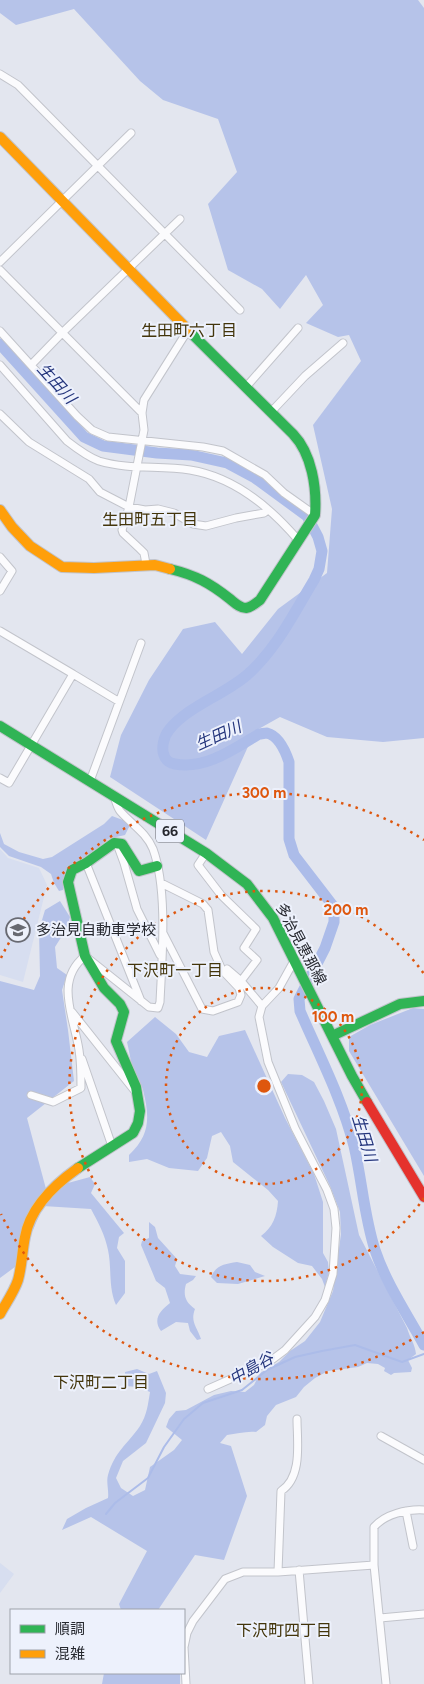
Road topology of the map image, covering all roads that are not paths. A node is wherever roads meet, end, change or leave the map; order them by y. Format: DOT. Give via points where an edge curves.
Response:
graph roads {
  1 [pos="0,74"];
  2 [pos="131,133"];
  3 [pos="0,137"];
  4 [pos="96,165"];
  5 [pos="63,200"];
  6 [pos="180,219"];
  7 [pos="164,234"];
  8 [pos="0,262"];
  9 [pos="128,268"];
  10 [pos="0,270"];
  11 [pos="240,310"];
  12 [pos="298,328"];
  13 [pos="188,330"];
  14 [pos="0,331"];
  15 [pos="62,333"];
  16 [pos="343,342"];
  17 [pos="32,364"];
  18 [pos="0,365"];
  19 [pos="246,387"];
  20 [pos="270,412"];
  21 [pos="142,413"];
  22 [pos="0,414"];
  23 [pos="142,440"];
  24 [pos="136,467"];
  25 [pos="129,506"];
  26 [pos="0,510"];
  27 [pos="268,510"];
  28 [pos="315,515"];
  29 [pos="298,541"];
  30 [pos="0,558"];
  31 [pos="146,564"];
  32 [pos="0,591"];
  33 [pos="0,630"];
  34 [pos="141,643"];
  35 [pos="73,674"];
  36 [pos="118,701"];
  37 [pos="0,726"];
  38 [pos="32,746"];
  39 [pos="0,778"];
  40 [pos="90,781"];
  41 [pos="114,797"];
  42 [pos="117,844"];
  43 [pos="206,853"];
  44 [pos="86,863"];
  45 [pos="157,866"];
  46 [pos="161,884"];
  47 [pos="162,930"];
  48 [pos="85,956"];
  49 [pos="162,958"];
  50 [pos="294,961"];
  51 [pos="221,964"];
  52 [pos="241,981"];
  53 [pos="141,1001"];
  54 [pos="424,1001"];
  55 [pos="262,1006"];
  56 [pos="70,1010"];
  57 [pos="332,1036"];
  58 [pos="80,1051"];
  59 [pos="32,1094"];
  60 [pos="138,1095"];
  61 [pos="112,1146"];
  62 [pos="424,1198"];
  63 [pos="0,1314"];
  64 [pos="208,1389"];
  65 [pos="297,1419"];
  66 [pos="381,1436"];
  67 [pos="424,1460"];
  68 [pos="424,1510"];
  69 [pos="406,1511"];
  70 [pos="413,1546"];
  71 [pos="374,1565"];
  72 [pos="299,1570"];
  73 [pos="278,1572"];
  74 [pos="424,1614"];
  75 [pos="380,1618"];
  76 [pos="185,1643"];
  77 [pos="185,1666"];
  78 [pos="186,1684"];
  79 [pos="309,1684"];
  80 [pos="386,1684"];
  1 -- 4 [label="street" via="18,86"];
  2 -- 4 [label="street"];
  3 -- 5 [label="street"];
  4 -- 5 [label="street"];
  4 -- 7 [label="street"];
  5 -- 8 [label="street"];
  5 -- 9 [label="street"];
  6 -- 7 [label="street"];
  7 -- 9 [label="street"];
  7 -- 11 [label="street"];
  9 -- 13 [label="street"];
  9 -- 15 [label="street"];
  10 -- 15 [label="street"];
  12 -- 19 [label="street"];
  13 -- 19 [label="street"];
  13 -- 21 [label="street" via="144,400"];
  14 -- 17 [label="street"];
  15 -- 17 [label="street"];
  15 -- 21 [label="street"];
  16 -- 20 [label="street"];
  17 -- 23 [label="street" via="92,430 108,437"];
  18 -- 24 [label="street" via="71,444 98,460"];
  19 -- 20 [label="street"];
  20 -- 28 [label="street" via="302,446 314,486"];
  21 -- 23 [label="street"];
  22 -- 25 [label="street" via="29,442 89,480 100,492"];
  23 -- 24 [label="street"];
  23 -- 28 [label="street" via="223,451 265,475"];
  24 -- 25 [label="street"];
  24 -- 27 [label="street" via="188,469 216,476 238,487"];
  25 -- 27 [label="street" via="174,513 193,524 206,526"];
  25 -- 31 [label="street" via="122,530 144,553"];
  26 -- 31 [label="street" via="30,546 62,567"];
  27 -- 29 [label="street"];
  28 -- 29 [label="street"];
  29 -- 31 [label="street" via="260,600 245,608 210,583 188,573"];
  30 -- 32 [label="street" via="12,571"];
  33 -- 35 [label="street"];
  34 -- 36 [label="street"];
  35 -- 36 [label="street"];
  35 -- 38 [label="street"];
  36 -- 40 [label="street"];
  37 -- 38 [label="street, 多治見恵那線 / 66"];
  38 -- 39 [label="street" via="9,783"];
  38 -- 40 [label="street, 多治見恵那線 / 66"];
  40 -- 41 [label="street, 多治見恵那線 / 66"];
  41 -- 43 [label="street, 多治見恵那線 / 66"];
  41 -- 45 [label="street" via="119,810 140,829 152,848"];
  42 -- 44 [label="street"];
  42 -- 45 [label="street" via="122,844 139,871"];
  42 -- 49 [label="street" via="137,909"];
  43 -- 50 [label="street, 多治見恵那線 / 66" via="247,884 272,918"];
  43 -- 52 [label="street" via="198,865 221,895 256,929 244,948 257,960"];
  44 -- 48 [label="street" via="72,870 68,882"];
  44 -- 53 [label="street"];
  45 -- 46 [label="street"];
  46 -- 47 [label="street"];
  46 -- 51 [label="street" via="203,904 208,910 214,952"];
  47 -- 49 [label="street"];
  47 -- 51 [label="street" via="202,1009 212,1011 233,1005 241,995"];
  48 -- 53 [label="street"];
  48 -- 56 [label="street" via="76,963 69,980"];
  48 -- 60 [label="street" via="104,988 124,1012 116,1041"];
  49 -- 53 [label="street" via="158,1008 149,1007"];
  50 -- 55 [label="street" via="279,988"];
  50 -- 57 [label="street, 多治見恵那線 / 66"];
  51 -- 52 [label="street"];
  52 -- 55 [label="street"];
  54 -- 57 [label="street" via="400,1004"];
  55 -- 64 [label="street" via="259,1017 268,1062 334,1208 333,1274 325,1300 315,1317 285,1350 269,1362"];
  56 -- 58 [label="street"];
  56 -- 60 [label="street"];
  57 -- 62 [label="street, 多治見恵那線 / 66"];
  58 -- 59 [label="street" via="81,1088 53,1102"];
  58 -- 61 [label="street"];
  60 -- 61 [label="street" via="141,1117 138,1127 133,1134"];
  61 -- 63 [label="street" via="80,1165 39,1204 26,1233 16,1286"];
  65 -- 73 [label="street" via="296,1468 293,1478 281,1491"];
  66 -- 67 [label="street"];
  68 -- 69 [label="street"];
  69 -- 70 [label="street"];
  69 -- 71 [label="street" via="388,1516 374,1527"];
  71 -- 72 [label="street"];
  71 -- 75 [label="street"];
  72 -- 73 [label="street"];
  72 -- 79 [label="street"];
  73 -- 76 [label="street" via="243,1572 225,1579 193,1621"];
  74 -- 75 [label="street"];
  75 -- 80 [label="street"];
  77 -- 78 [label="street"];
}
